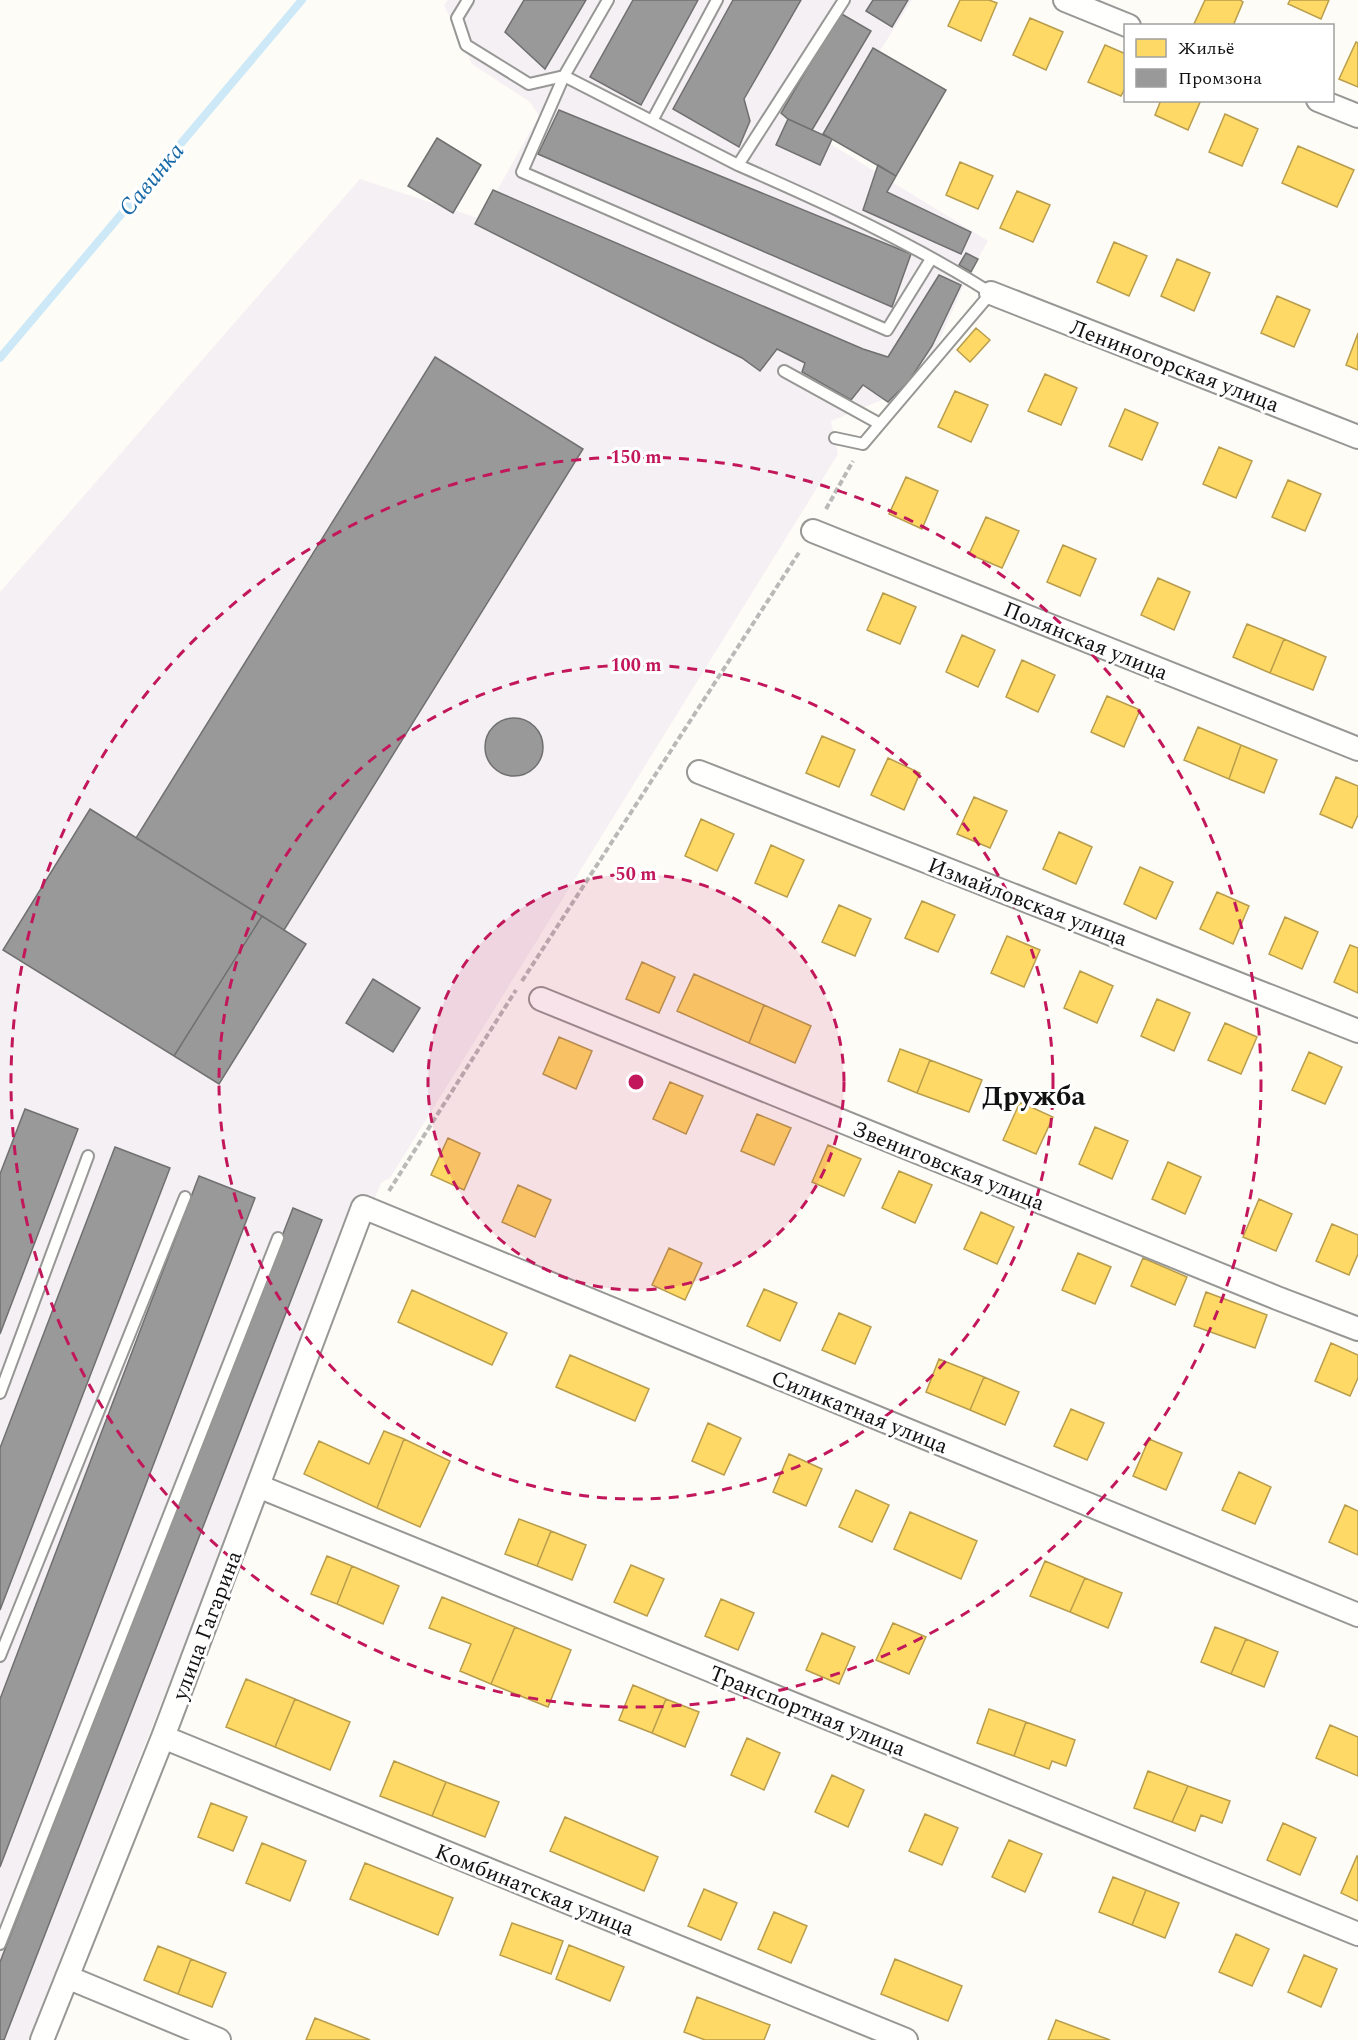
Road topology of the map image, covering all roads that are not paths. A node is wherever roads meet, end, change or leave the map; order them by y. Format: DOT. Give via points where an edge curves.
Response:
graph roads {
  1 [pos="468,0"];
  2 [pos="608,0"];
  3 [pos="717,0"];
  4 [pos="844,0"];
  5 [pos="1065,0"];
  6 [pos="1124,24"];
  7 [pos="564,76"];
  8 [pos="1323,102"];
  9 [pos="1358,116"];
  10 [pos="652,121"];
  11 [pos="738,165"];
  12 [pos="931,259"];
  13 [pos="991,293"];
  14 [pos="784,371"];
  15 [pos="880,424"];
  16 [pos="1358,437"];
  17 [pos="835,438"];
  18 [pos="813,531"];
  19 [pos="1358,749"];
  20 [pos="699,772"];
  21 [pos="541,999"];
  22 [pos="1358,1031"];
  23 [pos="88,1156"];
  24 [pos="185,1197"];
  25 [pos="370,1210"];
  26 [pos="278,1238"];
  27 [pos="1358,1329"];
  28 [pos="0,1393"];
  29 [pos="258,1486"];
  30 [pos="1358,1615"];
  31 [pos="0,1656"];
  32 [pos="163,1737"];
  33 [pos="1358,1934"];
  34 [pos="0,1944"];
  35 [pos="67,1977"];
  36 [pos="42,2040"];
  37 [pos="219,2040"];
  38 [pos="906,2040"];
  1 -- 7 [label="lane" via="457,18 466,45 529,84"];
  2 -- 7 [label="lane"];
  3 -- 10 [label="lane"];
  4 -- 11 [label="lane"];
  5 -- 6 [label="street"];
  7 -- 10 [label="lane"];
  7 -- 12 [label="lane" via="522,172 887,330"];
  8 -- 9 [label="street"];
  10 -- 11 [label="lane"];
  11 -- 12 [label="lane" via="823,202"];
  12 -- 13 [label="lane"];
  13 -- 15 [label="lane"];
  13 -- 16 [label="street, Лениногорская улица"];
  14 -- 15 [label="lane"];
  15 -- 17 [label="lane" via="863,444"];
  18 -- 19 [label="street, Полянская улица"];
  20 -- 22 [label="street, Измайловская улица"];
  21 -- 27 [label="street, Звениговская улица"];
  23 -- 28 [label="lane"];
  24 -- 31 [label="lane"];
  25 -- 29 [label="street, улица Гагарина"];
  25 -- 30 [label="street, Силикатная улица"];
  26 -- 34 [label="lane"];
  29 -- 32 [label="street, улица Гагарина"];
  29 -- 33 [label="street, Транспортная улица"];
  32 -- 35 [label="street, улица Гагарина"];
  32 -- 38 [label="street, Комбинатская улица"];
  35 -- 36 [label="street, улица Гагарина"];
  35 -- 37 [label="street"];
}
